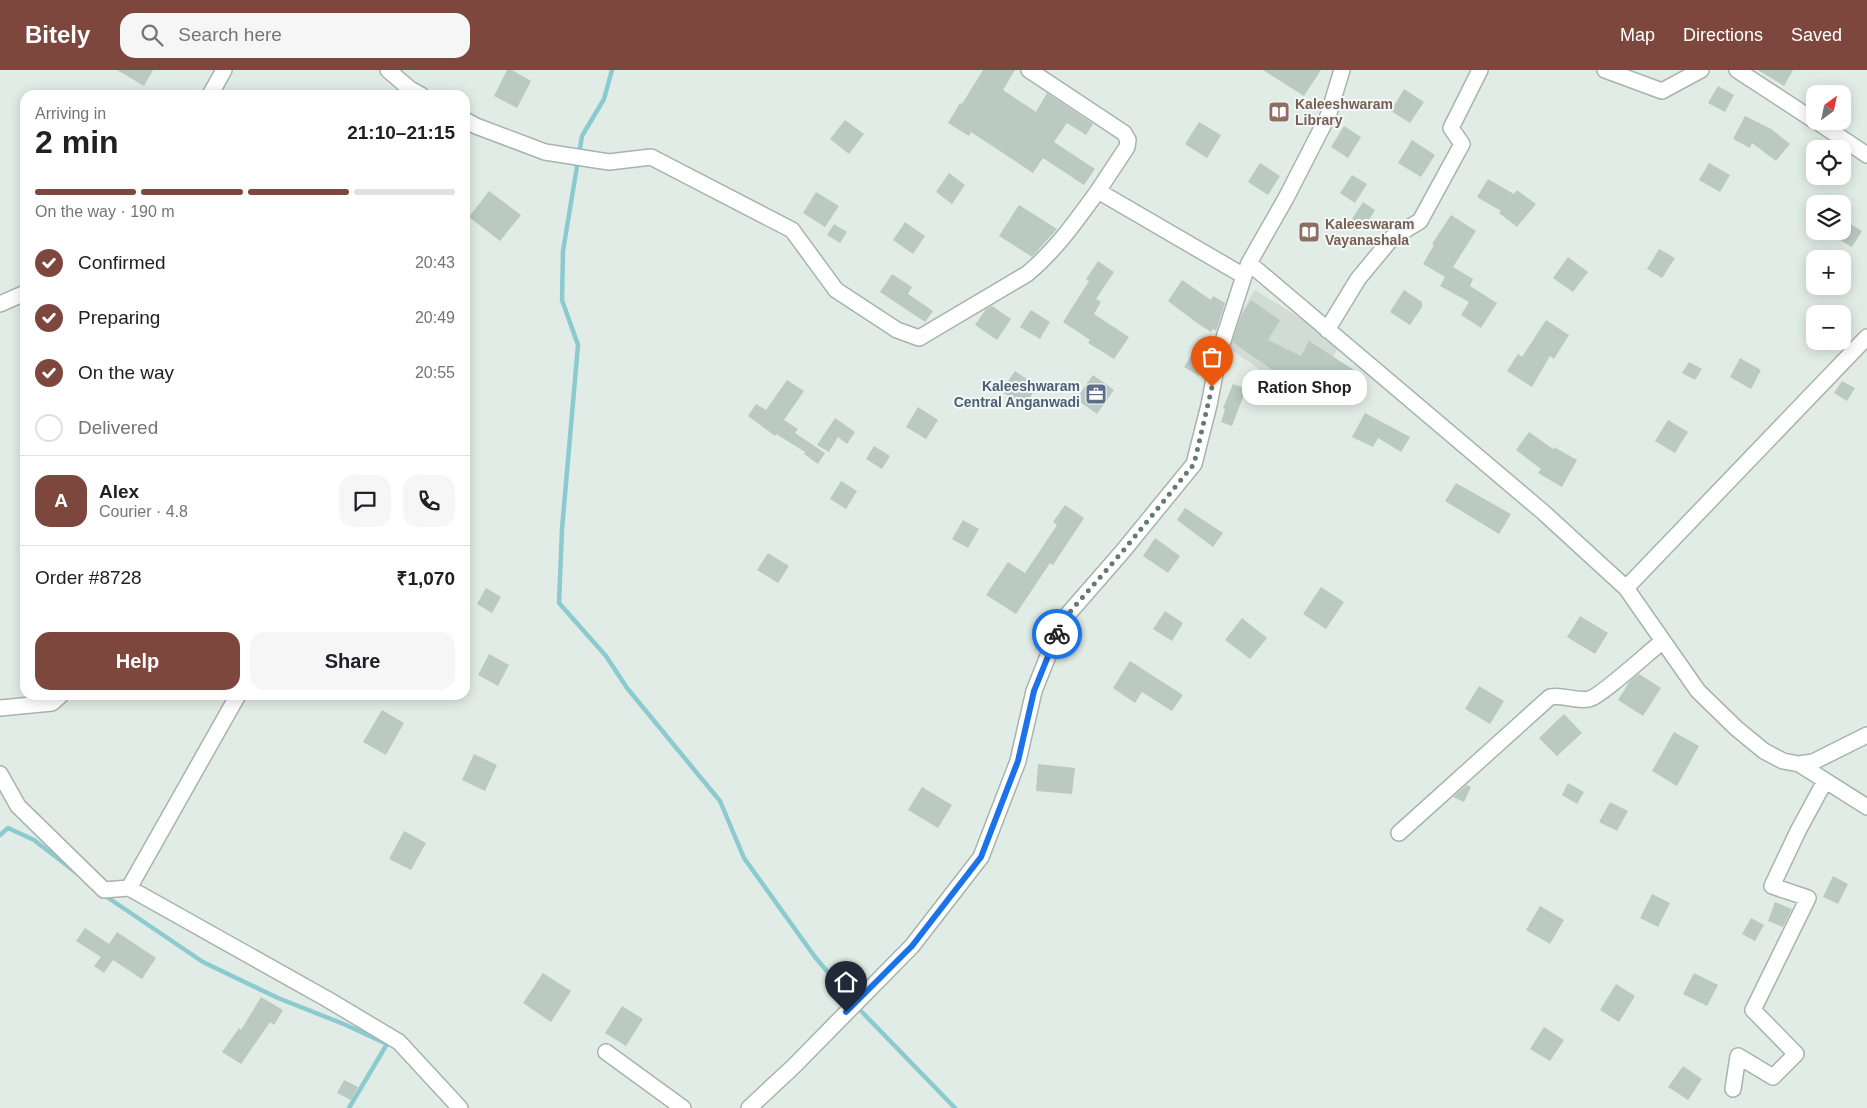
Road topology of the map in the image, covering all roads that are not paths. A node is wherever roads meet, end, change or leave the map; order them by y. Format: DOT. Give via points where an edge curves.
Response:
graph roads {
  1 [pos="224,70"];
  2 [pos="388,70"];
  3 [pos="1029,70"];
  4 [pos="1342,70"];
  5 [pos="1480,70"];
  6 [pos="1605,70"];
  7 [pos="1701,70"];
  8 [pos="1737,70"];
  9 [pos="213,90"];
  10 [pos="413,90"];
  11 [pos="1806,115"];
  12 [pos="470,123"];
  13 [pos="1829,130"];
  14 [pos="1867,155"];
  15 [pos="1098,191"];
  16 [pos="1246,270"];
  17 [pos="20,295"];
  18 [pos="0,304"];
  19 [pos="1327,330"];
  20 [pos="1867,337"];
  21 [pos="1626,588"];
  22 [pos="1663,640"];
  23 [pos="55,700"];
  24 [pos="235,700"];
  25 [pos="0,708"];
  26 [pos="1867,735"];
  27 [pos="1800,764"];
  28 [pos="0,774"];
  29 [pos="1825,781"];
  30 [pos="1867,807"];
  31 [pos="1399,833"];
  32 [pos="129,888"];
  33 [pos="606,1052"];
  34 [pos="1733,1089"];
  35 [pos="460,1108"];
  36 [pos="683,1108"];
  37 [pos="749,1108"];
  1 -- 9 [label="street"];
  2 -- 10 [label="street"];
  3 -- 15 [label="street" via="1124,132 1127,148"];
  4 -- 16 [label="street" via="1328,116"];
  5 -- 19 [label="street" via="1452,128 1462,144 1420,221 1392,238 1358,279"];
  6 -- 7 [label="street" via="1662,91"];
  8 -- 11 [label="street"];
  12 -- 15 [label="street" via="545,152 609,162 651,157 792,230 836,290 897,330 919,338 1026,274 1042,261"];
  13 -- 14 [label="street"];
  15 -- 16 [label="street"];
  16 -- 19 [label="street"];
  16 -- 37 [label="street" via="1219,353 1194,464 1062,621 1034,691 1018,761 981,857 912,946"];
  17 -- 18 [label="street"];
  19 -- 21 [label="street" via="1543,512"];
  20 -- 21 [label="street"];
  21 -- 22 [label="street"];
  22 -- 27 [label="street" via="1698,691 1736,728 1764,751 1783,761"];
  22 -- 31 [label="street" via="1592,699 1550,697"];
  23 -- 25 [label="street" via="52,703"];
  24 -- 32 [label="street"];
  26 -- 27 [label="street" via="1813,762"];
  27 -- 29 [label="street"];
  28 -- 32 [label="street" via="18,806 104,890"];
  29 -- 30 [label="street"];
  29 -- 34 [label="street" via="1772,886 1808,898 1753,1010 1796,1054 1773,1077 1738,1056"];
  32 -- 35 [label="street" via="399,1042"];
  33 -- 36 [label="street"];
}
